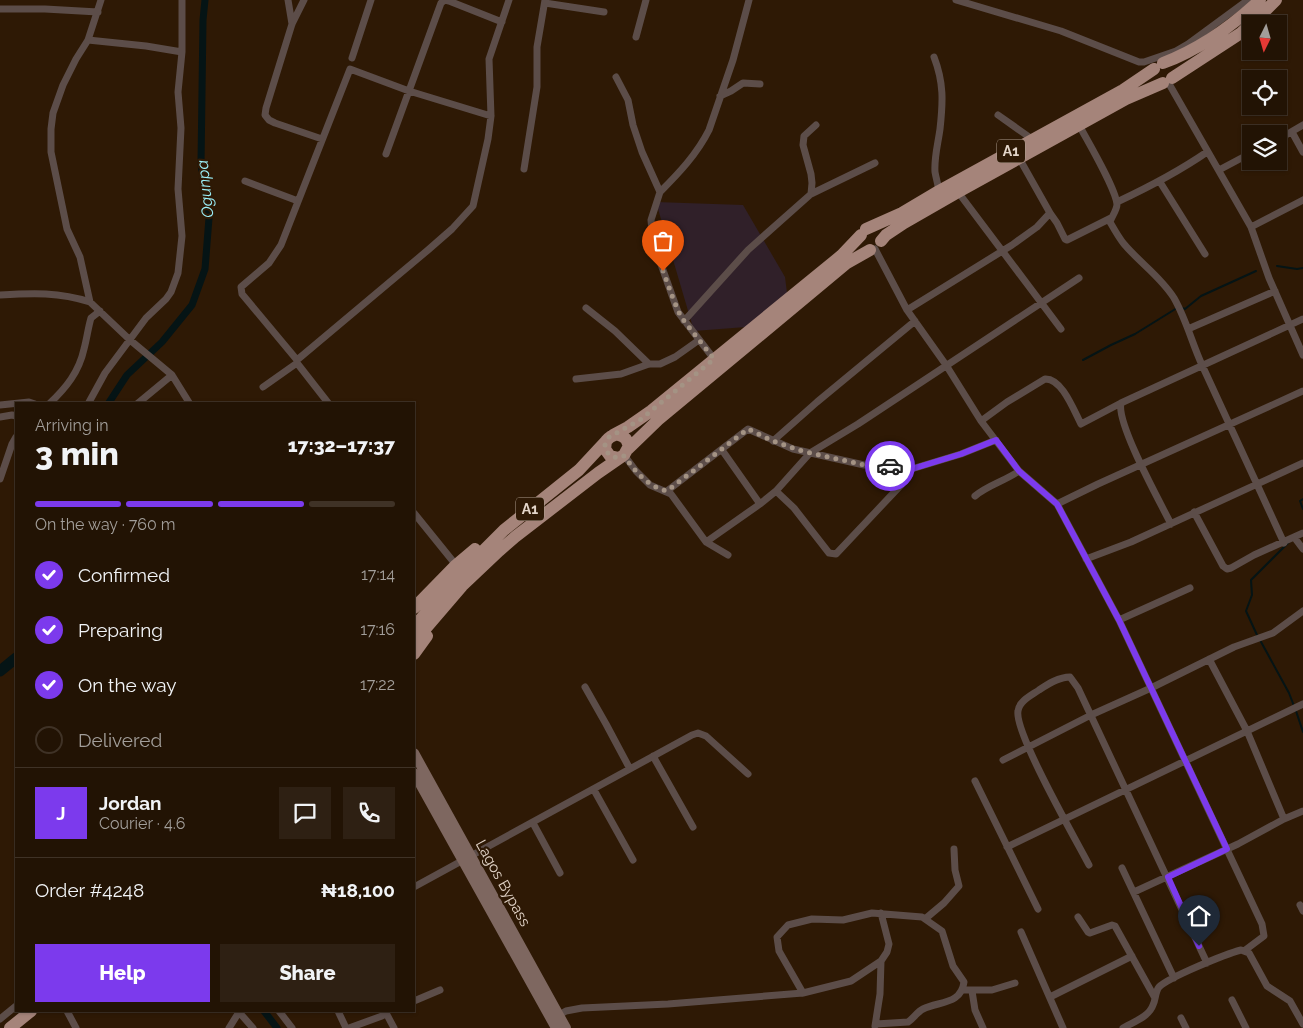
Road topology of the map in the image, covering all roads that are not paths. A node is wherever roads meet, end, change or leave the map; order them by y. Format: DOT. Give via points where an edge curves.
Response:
graph roads {
  1 [pos="101,0"];
  2 [pos="182,0"];
  3 [pos="288,0"];
  4 [pos="304,0"];
  5 [pos="372,0"];
  6 [pos="509,0"];
  7 [pos="646,0"];
  8 [pos="749,0"];
  9 [pos="956,0"];
  10 [pos="1248,0"];
  11 [pos="1260,0"];
  12 [pos="1276,0"];
  13 [pos="545,1"];
  14 [pos="458,2"];
  15 [pos="0,9"];
  16 [pos="98,12"];
  17 [pos="604,12"];
  18 [pos="1261,15"];
  19 [pos="502,22"];
  20 [pos="292,24"];
  21 [pos="1242,32"];
  22 [pos="636,37"];
  23 [pos="88,40"];
  24 [pos="182,52"];
  25 [pos="934,57"];
  26 [pos="352,58"];
  27 [pos="1159,66"];
  28 [pos="616,77"];
  29 [pos="1168,81"];
  30 [pos="760,84"];
  31 [pos="409,91"];
  32 [pos="720,96"];
  33 [pos="998,115"];
  34 [pos="491,116"];
  35 [pos="816,125"];
  36 [pos="1079,125"];
  37 [pos="1303,125"];
  38 [pos="1292,132"];
  39 [pos="1287,135"];
  40 [pos="322,139"];
  41 [pos="1032,140"];
  42 [pos="1207,152"];
  43 [pos="1303,152"];
  44 [pos="386,154"];
  45 [pos="1020,158"];
  46 [pos="1242,158"];
  47 [pos="875,163"];
  48 [pos="524,169"];
  49 [pos="1219,170"];
  50 [pos="245,181"];
  51 [pos="1160,182"];
  52 [pos="939,191"];
  53 [pos="660,192"];
  54 [pos="958,192"];
  55 [pos="811,194"];
  56 [pos="1303,200"];
  57 [pos="298,201"];
  58 [pos="1117,202"];
  59 [pos="1050,213"];
  60 [pos="1111,218"];
  61 [pos="1251,226"];
  62 [pos="863,232"];
  63 [pos="875,247"];
  64 [pos="1004,251"];
  65 [pos="1205,254"];
  66 [pos="1079,278"];
  67 [pos="1274,291"];
  68 [pos="0,295"];
  69 [pos="90,302"];
  70 [pos="1041,302"];
  71 [pos="586,308"];
  72 [pos="907,310"];
  73 [pos="100,311"];
  74 [pos="1303,319"];
  75 [pos="684,321"];
  76 [pos="915,321"];
  77 [pos="1291,325"];
  78 [pos="1061,328"];
  79 [pos="1188,329"];
  80 [pos="699,340"];
  81 [pos="131,342"];
  82 [pos="1303,355"];
  83 [pos="714,359"];
  84 [pos="297,361"];
  85 [pos="648,364"];
  86 [pos="1202,365"];
  87 [pos="946,366"];
  88 [pos="172,375"];
  89 [pos="576,378"];
  90 [pos="263,386"];
  91 [pos="1303,391"];
  92 [pos="51,402"];
  93 [pos="89,402"];
  94 [pos="139,402"];
  95 [pos="189,402"];
  96 [pos="328,402"];
  97 [pos="1121,402"];
  98 [pos="15,404"];
  99 [pos="0,405"];
  100 [pos="0,416"];
  101 [pos="15,416"];
  102 [pos="982,421"];
  103 [pos="1229,424"];
  104 [pos="609,438"];
  105 [pos="15,439"];
  106 [pos="996,440"];
  107 [pos="773,441"];
  108 [pos="722,450"];
  109 [pos="810,453"];
  110 [pos="624,454"];
  111 [pos="1303,463"];
  112 [pos="1142,464"];
  113 [pos="905,471"];
  114 [pos="1019,471"];
  115 [pos="0,479"];
  116 [pos="1255,483"];
  117 [pos="667,491"];
  118 [pos="776,491"];
  119 [pos="976,496"];
  120 [pos="760,504"];
  121 [pos="1057,504"];
  122 [pos="1194,512"];
  123 [pos="415,514"];
  124 [pos="1171,524"];
  125 [pos="510,533"];
  126 [pos="1303,533"];
  127 [pos="1294,537"];
  128 [pos="706,542"];
  129 [pos="1284,543"];
  130 [pos="1303,549"];
  131 [pos="728,555"];
  132 [pos="1086,558"];
  133 [pos="456,565"];
  134 [pos="458,583"];
  135 [pos="1190,588"];
  136 [pos="415,607"];
  137 [pos="1303,611"];
  138 [pos="1119,620"];
  139 [pos="415,626"];
  140 [pos="415,641"];
  141 [pos="415,653"];
  142 [pos="1209,659"];
  143 [pos="584,687"];
  144 [pos="1151,688"];
  145 [pos="1302,705"];
  146 [pos="1091,715"];
  147 [pos="1247,731"];
  148 [pos="1027,747"];
  149 [pos="415,755"];
  150 [pos="653,756"];
  151 [pos="1003,760"];
  152 [pos="1186,760"];
  153 [pos="630,769"];
  154 [pos="748,774"];
  155 [pos="415,777"];
  156 [pos="975,781"];
  157 [pos="594,790"];
  158 [pos="1126,790"];
  159 [pos="1303,811"];
  160 [pos="1065,818"];
  161 [pos="1284,819"];
  162 [pos="533,823"];
  163 [pos="693,827"];
  164 [pos="1007,846"];
  165 [pos="1227,849"];
  166 [pos="954,850"];
  167 [pos="467,858"];
  168 [pos="634,860"];
  169 [pos="1089,865"];
  170 [pos="1122,868"];
  171 [pos="560,873"];
  172 [pos="1168,877"];
  173 [pos="415,886"];
  174 [pos="1134,892"];
  175 [pos="1038,909"];
  176 [pos="881,912"];
  177 [pos="1078,917"];
  178 [pos="925,919"];
  179 [pos="1021,932"];
  180 [pos="1244,951"];
  181 [pos="1132,956"];
  182 [pos="881,961"];
  183 [pos="1207,963"];
  184 [pos="1174,978"];
  185 [pos="1015,983"];
  186 [pos="440,990"];
  187 [pos="962,990"];
  188 [pos="972,991"];
  189 [pos="804,993"];
  190 [pos="1050,997"];
  191 [pos="1155,998"];
  192 [pos="1232,1000"];
  193 [pos="415,1002"];
  194 [pos="15,1007"];
  195 [pos="18,1012"];
  196 [pos="30,1012"];
  197 [pos="68,1012"];
  198 [pos="239,1012"];
  199 [pos="280,1012"];
  200 [pos="339,1012"];
  201 [pos="384,1012"];
  202 [pos="385,1012"];
  203 [pos="559,1015"];
  204 [pos="1181,1018"];
  205 [pos="0,1019"];
  206 [pos="1303,1024"];
  207 [pos="876,1026"];
  208 [pos="0,1027"];
  209 [pos="10,1028"];
  210 [pos="76,1028"];
  211 [pos="229,1028"];
  212 [pos="253,1028"];
  213 [pos="292,1028"];
  214 [pos="348,1028"];
  215 [pos="394,1028"];
  216 [pos="556,1028"];
  217 [pos="566,1028"];
  218 [pos="983,1028"];
  219 [pos="1063,1028"];
  220 [pos="1123,1028"];
  221 [pos="1186,1028"];
  222 [pos="1246,1028"];
  1 -- 16 [label="street"];
  2 -- 24 [label="street"];
  3 -- 20 [label="street"];
  4 -- 20 [label="street"];
  5 -- 26 [label="street"];
  6 -- 19 [label="street"];
  7 -- 22 [label="street"];
  8 -- 32 [label="street"];
  9 -- 10 [label="street" via="1061,31 1144,62 1182,48"];
  11 -- 27 [label="highway, A1" via="1201,46"];
  12 -- 18 [label="highway, A1"];
  13 -- 17 [label="street"];
  13 -- 48 [label="street" via="536,48 537,87"];
  14 -- 19 [label="street"];
  14 -- 31 [label="street" via="445,0 442,3"];
  15 -- 16 [label="street"];
  16 -- 23 [label="street"];
  19 -- 34 [label="street" via="489,59"];
  20 -- 40 [label="street" via="265,115 275,123"];
  21 -- 29 [label="highway, A1"];
  23 -- 24 [label="street"];
  23 -- 69 [label="street" via="63,85 52,113 51,143 67,229 80,257"];
  24 -- 81 [label="street" via="178,92 181,128 178,180 182,236 180,262 171,292 146,318"];
  25 -- 52 [label="street" via="942,84 935,172"];
  27 -- 29 [label="highway" via="1153,75 1155,80"];
  27 -- 41 [label="highway, A1" via="1123,90"];
  28 -- 53 [label="street" via="628,100 642,152"];
  29 -- 36 [label="highway, A1" via="1132,96"];
  29 -- 42 [label="street"];
  30 -- 32 [label="street" via="743,82"];
  31 -- 34 [label="street"];
  31 -- 40 [label="street" via="350,68"];
  31 -- 44 [label="street"];
  32 -- 53 [label="street" via="704,140"];
  33 -- 41 [label="street"];
  34 -- 84 [label="street" via="475,197 465,216"];
  35 -- 55 [label="street" via="804,136 803,145 811,174"];
  36 -- 45 [label="highway, A1"];
  36 -- 58 [label="street"];
  37 -- 38 [label="street"];
  38 -- 39 [label="street"];
  38 -- 43 [label="street"];
  40 -- 57 [label="street"];
  41 -- 52 [label="highway, A1"];
  42 -- 49 [label="street"];
  42 -- 51 [label="street"];
  45 -- 54 [label="highway, A1"];
  45 -- 59 [label="street"];
  46 -- 49 [label="street"];
  47 -- 55 [label="street"];
  49 -- 61 [label="street"];
  50 -- 57 [label="street"];
  51 -- 58 [label="street"];
  51 -- 65 [label="street"];
  52 -- 62 [label="highway, A1"];
  53 -- 75 [label="street" via="651,220 653,242"];
  54 -- 63 [label="highway, A1" via="904,222"];
  54 -- 64 [label="street"];
  55 -- 75 [label="street" via="748,250"];
  56 -- 61 [label="street"];
  57 -- 84 [label="street" via="275,255 241,288 242,294"];
  58 -- 60 [label="street"];
  59 -- 60 [label="street" via="1067,240"];
  59 -- 64 [label="street" via="1037,227"];
  60 -- 79 [label="street" via="1110,222 1124,245 1174,299"];
  61 -- 67 [label="street"];
  62 -- 63 [label="highway" via="862,246"];
  62 -- 63 [label="highway" via="874,229 878,232"];
  62 -- 83 [label="highway, A1" via="837,259"];
  63 -- 72 [label="street"];
  63 -- 110 [label="highway, A1" via="847,263 658,420"];
  64 -- 70 [label="street"];
  64 -- 72 [label="street"];
  66 -- 70 [label="street"];
  67 -- 77 [label="street"];
  67 -- 79 [label="street"];
  68 -- 69 [label="street" via="69,295"];
  69 -- 73 [label="street"];
  70 -- 78 [label="street"];
  70 -- 87 [label="street"];
  71 -- 85 [label="street"];
  72 -- 76 [label="street"];
  73 -- 81 [label="street"];
  73 -- 92 [label="street" via="91,318 84,351 74,375"];
  74 -- 77 [label="street"];
  75 -- 80 [label="street"];
  76 -- 87 [label="street"];
  76 -- 107 [label="street"];
  77 -- 82 [label="street"];
  77 -- 86 [label="street"];
  79 -- 86 [label="street"];
  80 -- 83 [label="street"];
  80 -- 85 [label="street" via="675,357 660,364"];
  81 -- 88 [label="street"];
  81 -- 93 [label="street" via="105,373"];
  83 -- 104 [label="highway, A1" via="640,420"];
  84 -- 90 [label="street"];
  84 -- 96 [label="street"];
  85 -- 89 [label="street" via="621,374"];
  86 -- 97 [label="street"];
  86 -- 103 [label="street"];
  87 -- 102 [label="street"];
  87 -- 109 [label="street"];
  88 -- 94 [label="street"];
  88 -- 95 [label="street"];
  91 -- 103 [label="street"];
  97 -- 102 [label="street" via="1081,424 1064,392 1055,381 1045,379"];
  97 -- 112 [label="street" via="1120,414"];
  98 -- 99 [label="street"];
  100 -- 101 [label="street"];
  102 -- 106 [label="street"];
  103 -- 112 [label="street"];
  103 -- 116 [label="street"];
  104 -- 110 [label="highway" via="605,449 607,453 614,458"];
  104 -- 110 [label="highway" via="619,434 626,439"];
  104 -- 125 [label="highway, A1"];
  105 -- 115 [label="street"];
  106 -- 113 [label="street"];
  106 -- 114 [label="street"];
  107 -- 108 [label="street" via="748,429"];
  107 -- 109 [label="street"];
  108 -- 117 [label="street"];
  108 -- 120 [label="street"];
  109 -- 113 [label="street"];
  109 -- 118 [label="street"];
  110 -- 117 [label="street" via="650,485"];
  110 -- 125 [label="highway, A1"];
  111 -- 116 [label="street"];
  112 -- 121 [label="street"];
  112 -- 124 [label="street"];
  113 -- 118 [label="street" via="907,476 901,485 836,554 829,552"];
  114 -- 119 [label="street"];
  114 -- 121 [label="street"];
  116 -- 122 [label="street"];
  116 -- 129 [label="street"];
  117 -- 128 [label="street"];
  118 -- 120 [label="street"];
  120 -- 128 [label="street"];
  121 -- 132 [label="street"];
  122 -- 124 [label="street"];
  122 -- 129 [label="street" via="1227,569"];
  123 -- 133 [label="street"];
  124 -- 132 [label="street"];
  125 -- 133 [label="highway" via="481,545"];
  125 -- 134 [label="highway, A1"];
  125 -- 141 [label="highway" via="496,564 432,630"];
  126 -- 127 [label="street"];
  127 -- 129 [label="street"];
  127 -- 130 [label="street"];
  128 -- 131 [label="street"];
  132 -- 138 [label="street"];
  133 -- 136 [label="highway"];
  134 -- 139 [label="highway, A1"];
  134 -- 140 [label="highway, A1"];
  135 -- 138 [label="street"];
  137 -- 142 [label="street" via="1273,633"];
  138 -- 144 [label="street"];
  142 -- 144 [label="street"];
  142 -- 147 [label="street"];
  143 -- 153 [label="street"];
  144 -- 146 [label="street"];
  144 -- 152 [label="street"];
  145 -- 147 [label="street"];
  146 -- 148 [label="street"];
  146 -- 148 [label="street" via="1070,677 1057,680 1019,707 1018,719"];
  146 -- 158 [label="street"];
  147 -- 152 [label="street"];
  147 -- 161 [label="street"];
  148 -- 151 [label="street"];
  148 -- 160 [label="street"];
  149 -- 167 [label="main road, Lagos Bypass"];
  150 -- 153 [label="street"];
  150 -- 154 [label="street" via="698,733 706,736"];
  150 -- 163 [label="street"];
  152 -- 158 [label="street"];
  152 -- 165 [label="street"];
  153 -- 157 [label="street"];
  155 -- 167 [label="main road, Lagos Bypass"];
  156 -- 164 [label="street"];
  157 -- 162 [label="street"];
  157 -- 168 [label="street"];
  158 -- 160 [label="street"];
  158 -- 172 [label="street"];
  159 -- 161 [label="street"];
  160 -- 164 [label="street"];
  160 -- 169 [label="street"];
  161 -- 165 [label="street"];
  162 -- 167 [label="street"];
  162 -- 171 [label="street"];
  164 -- 175 [label="street"];
  165 -- 172 [label="street"];
  165 -- 180 [label="street" via="1264,932 1264,936"];
  166 -- 178 [label="street" via="959,886"];
  167 -- 173 [label="street"];
  167 -- 203 [label="main road, Lagos Bypass"];
  167 -- 216 [label="main road, Lagos Bypass"];
  170 -- 174 [label="street"];
  172 -- 174 [label="street"];
  172 -- 183 [label="street"];
  174 -- 184 [label="street"];
  176 -- 178 [label="street"];
  176 -- 182 [label="street" via="889,944"];
  176 -- 189 [label="street" via="843,920 812,919 783,929 777,937 777,946"];
  177 -- 181 [label="street" via="1090,933 1115,926"];
  178 -- 187 [label="street" via="942,931 954,966 964,982"];
  179 -- 190 [label="street"];
  180 -- 183 [label="street"];
  180 -- 206 [label="street" via="1267,986 1290,1001"];
  181 -- 190 [label="street"];
  181 -- 191 [label="street"];
  182 -- 189 [label="street" via="851,981"];
  182 -- 207 [label="street"];
  183 -- 184 [label="street"];
  184 -- 191 [label="street" via="1159,987"];
  185 -- 188 [label="street" via="992,990"];
  186 -- 193 [label="street"];
  187 -- 188 [label="street"];
  187 -- 207 [label="street" via="951,1001 925,1008 908,1022"];
  188 -- 218 [label="street" via="975,1010"];
  189 -- 203 [label="street" via="582,1008"];
  190 -- 219 [label="street"];
  191 -- 220 [label="street" via="1148,1014"];
  192 -- 222 [label="street"];
  194 -- 205 [label="street"];
  195 -- 208 [label="highway"];
  196 -- 209 [label="highway"];
  197 -- 210 [label="street"];
  198 -- 211 [label="street"];
  198 -- 212 [label="street"];
  199 -- 213 [label="street"];
  200 -- 214 [label="street"];
  201 -- 214 [label="street" via="382,1016"];
  202 -- 215 [label="street"];
  203 -- 217 [label="main road, Lagos Bypass"];
  204 -- 221 [label="street"];
}
